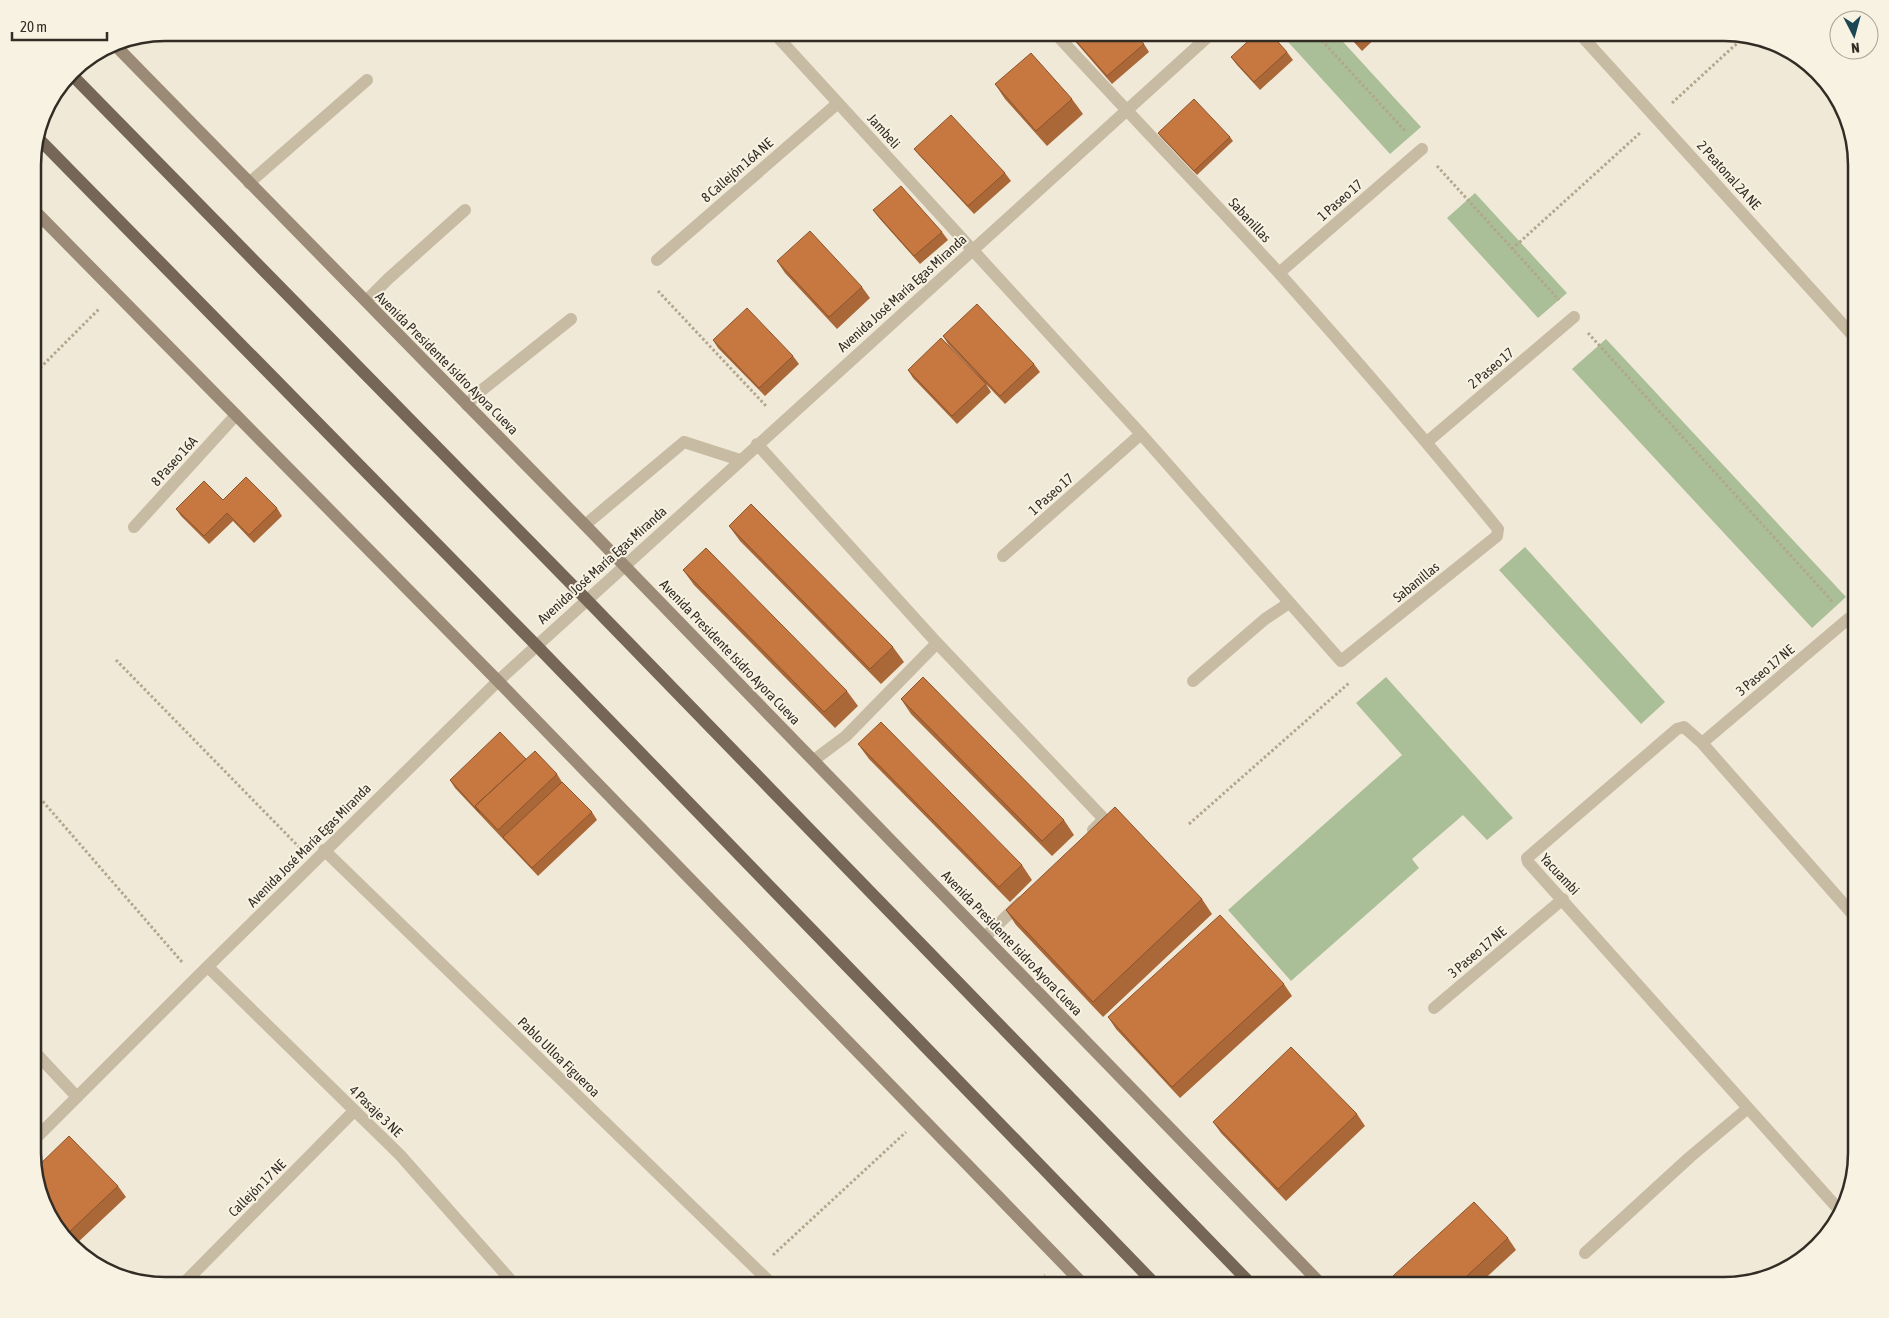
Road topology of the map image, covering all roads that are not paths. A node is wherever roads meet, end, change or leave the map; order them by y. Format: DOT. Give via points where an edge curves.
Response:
graph roads {
  1 [pos="782,41"];
  2 [pos="1063,41"];
  3 [pos="1202,41"];
  4 [pos="1587,41"];
  5 [pos="119,50"];
  6 [pos="76,79"];
  7 [pos="367,80"];
  8 [pos="838,103"];
  9 [pos="1126,110"];
  10 [pos="43,143"];
  11 [pos="1422,149"];
  12 [pos="250,183"];
  13 [pos="465,210"];
  14 [pos="42,218"];
  15 [pos="972,250"];
  16 [pos="656,260"];
  17 [pos="1279,273"];
  18 [pos="366,302"];
  19 [pos="1574,317"];
  20 [pos="571,319"];
  21 [pos="1848,330"];
  22 [pos="468,405"];
  23 [pos="236,414"];
  24 [pos="1141,434"];
  25 [pos="1427,442"];
  26 [pos="757,444"];
  27 [pos="740,460"];
  28 [pos="586,525"];
  29 [pos="134,527"];
  30 [pos="1003,556"];
  31 [pos="624,565"];
  32 [pos="586,599"];
  33 [pos="1289,603"];
  34 [pos="1848,619"];
  35 [pos="937,643"];
  36 [pos="536,645"];
  37 [pos="498,680"];
  38 [pos="1194,681"];
  39 [pos="1702,743"];
  40 [pos="814,760"];
  41 [pos="1084,838"];
  42 [pos="324,850"];
  43 [pos="1032,891"];
  44 [pos="1563,899"];
  45 [pos="1848,909"];
  46 [pos="985,936"];
  47 [pos="208,967"];
  48 [pos="1434,1008"];
  49 [pos="42,1060"];
  50 [pos="77,1097"];
  51 [pos="1748,1108"];
  52 [pos="354,1111"];
  53 [pos="42,1133"];
  54 [pos="1836,1206"];
  55 [pos="1585,1253"];
  56 [pos="191,1277"];
  57 [pos="507,1277"];
  58 [pos="765,1277"];
  59 [pos="1075,1277"];
  60 [pos="1147,1277"];
  61 [pos="1243,1277"];
  62 [pos="1313,1277"];
  1 -- 8 [label="street, Jambeli"];
  2 -- 9 [label="street"];
  3 -- 9 [label="street, Avenida José María Egas Miranda"];
  4 -- 21 [label="street, 2 Peatonal 2A NE"];
  5 -- 12 [label="main road, Avenida Presidente Isidro Ayora Cueva"];
  6 -- 32 [label="main road"];
  7 -- 12 [label="street"];
  8 -- 15 [label="street, Jambeli"];
  8 -- 16 [label="street, 8 Callejón 16A NE"];
  9 -- 15 [label="street, Avenida José María Egas Miranda"];
  9 -- 17 [label="street, Sabanillas"];
  10 -- 36 [label="main road"];
  11 -- 17 [label="street, 1 Paseo 17"];
  12 -- 18 [label="main road, Avenida Presidente Isidro Ayora Cueva"];
  13 -- 18 [label="street"];
  14 -- 23 [label="main road"];
  15 -- 24 [label="street"];
  15 -- 26 [label="street, Avenida José María Egas Miranda"];
  17 -- 25 [label="street, Sabanillas"];
  18 -- 22 [label="main road, Avenida Presidente Isidro Ayora Cueva"];
  19 -- 25 [label="street, 2 Paseo 17"];
  20 -- 22 [label="street"];
  22 -- 28 [label="main road, Avenida Presidente Isidro Ayora Cueva"];
  23 -- 29 [label="street, 8 Paseo 16A"];
  23 -- 37 [label="main road"];
  24 -- 30 [label="street, 1 Paseo 17"];
  24 -- 33 [label="street"];
  25 -- 33 [label="street, Sabanillas" via="1498,529 1498,535 1341,661"];
  26 -- 27 [label="street, Avenida José María Egas Miranda"];
  26 -- 35 [label="street"];
  27 -- 28 [label="street" via="684,442"];
  27 -- 31 [label="street, Avenida José María Egas Miranda"];
  28 -- 31 [label="main road, Avenida Presidente Isidro Ayora Cueva"];
  31 -- 32 [label="street, Avenida José María Egas Miranda"];
  31 -- 40 [label="main road, Avenida Presidente Isidro Ayora Cueva"];
  32 -- 36 [label="street, Avenida José María Egas Miranda"];
  32 -- 61 [label="main road"];
  33 -- 38 [label="street" via="1265,619"];
  34 -- 39 [label="street, 3 Paseo 17 NE"];
  35 -- 40 [label="street" via="846,736"];
  35 -- 41 [label="street" via="1104,819"];
  36 -- 37 [label="street, Avenida José María Egas Miranda"];
  36 -- 60 [label="main road"];
  37 -- 42 [label="street, Avenida José María Egas Miranda"];
  37 -- 59 [label="main road"];
  39 -- 44 [label="street, Yacuambi" via="1686,728 1680,727 1528,856 1528,862"];
  39 -- 45 [label="street, Yacuambi"];
  40 -- 46 [label="main road, Avenida Presidente Isidro Ayora Cueva"];
  42 -- 47 [label="street, Avenida José María Egas Miranda"];
  42 -- 58 [label="street, Pablo Ulloa Figueroa"];
  43 -- 46 [label="street"];
  44 -- 48 [label="street, 3 Paseo 17 NE"];
  44 -- 51 [label="street, Yacuambi"];
  46 -- 62 [label="main road, Avenida Presidente Isidro Ayora Cueva"];
  47 -- 50 [label="street, Avenida José María Egas Miranda"];
  47 -- 52 [label="street, 4 Pasaje 3 NE"];
  49 -- 50 [label="street"];
  50 -- 53 [label="street, Avenida José María Egas Miranda"];
  51 -- 54 [label="street, Yacuambi"];
  51 -- 55 [label="street"];
  52 -- 56 [label="street, Callejón 17 NE"];
  52 -- 57 [label="street, 4 Pasaje 3 NE" via="400,1154"];
}
